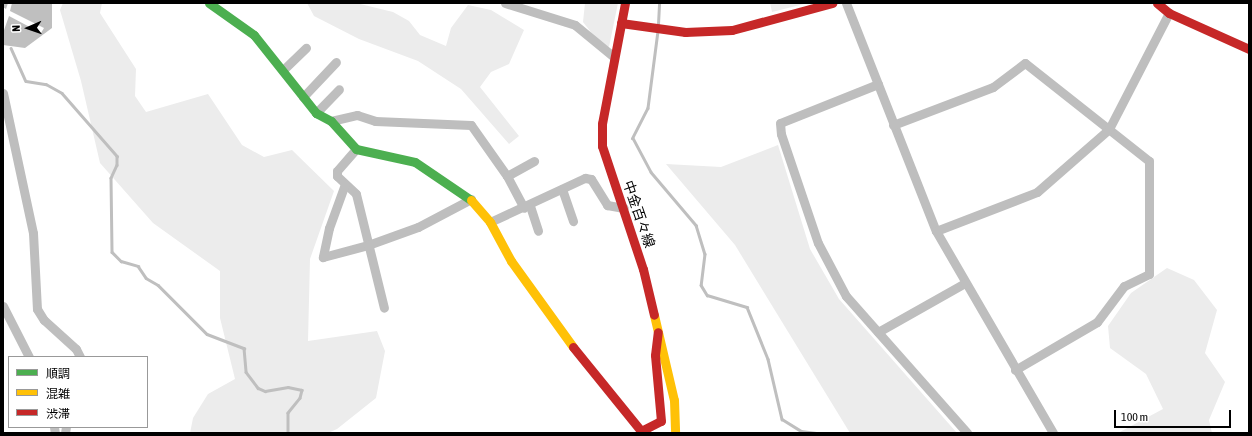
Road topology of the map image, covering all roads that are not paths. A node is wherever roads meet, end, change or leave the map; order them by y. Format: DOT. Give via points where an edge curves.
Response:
graph roads {
  1 [pos="209,3"];
  2 [pos="505,3"];
  3 [pos="625,3"];
  4 [pos="832,3"];
  5 [pos="846,3"];
  6 [pos="1157,3"];
  7 [pos="1170,13"];
  8 [pos="621,23"];
  9 [pos="306,48"];
  10 [pos="1249,49"];
  11 [pos="614,57"];
  12 [pos="336,62"];
  13 [pos="282,70"];
  14 [pos="878,84"];
  15 [pos="339,89"];
  16 [pos="3,93"];
  17 [pos="302,97"];
  18 [pos="316,112"];
  19 [pos="332,121"];
  20 [pos="893,125"];
  21 [pos="1109,129"];
  22 [pos="356,149"];
  23 [pos="534,161"];
  24 [pos="508,176"];
  25 [pos="345,184"];
  26 [pos="562,189"];
  27 [pos="472,199"];
  28 [pos="527,207"];
  29 [pos="624,208"];
  30 [pos="573,221"];
  31 [pos="490,222"];
  32 [pos="538,231"];
  33 [pos="936,231"];
  34 [pos="368,245"];
  35 [pos="965,283"];
  36 [pos="3,306"];
  37 [pos="384,308"];
  38 [pos="658,332"];
  39 [pos="878,332"];
  40 [pos="28,356"];
  41 [pos="80,356"];
  42 [pos="1015,370"];
  43 [pos="675,433"];
  44 [pos="967,433"];
  45 [pos="1054,433"];
  1 -- 13 [label="street" via="254,35"];
  2 -- 11 [label="street" via="575,25"];
  3 -- 8 [label="street, 中金百々線"];
  4 -- 8 [label="street" via="732,30 685,32"];
  5 -- 14 [label="street"];
  6 -- 7 [label="street"];
  7 -- 10 [label="street"];
  7 -- 21 [label="street"];
  8 -- 11 [label="street, 中金百々線"];
  9 -- 13 [label="street"];
  11 -- 29 [label="street, 中金百々線" via="602,124 602,146"];
  12 -- 17 [label="street"];
  13 -- 17 [label="street"];
  14 -- 20 [label="street"];
  14 -- 39 [label="street" via="780,123 781,134 818,244 846,296"];
  15 -- 18 [label="street"];
  16 -- 41 [label="street" via="33,233 37,309 44,320 76,349"];
  17 -- 18 [label="street"];
  18 -- 19 [label="street"];
  19 -- 22 [label="street"];
  19 -- 24 [label="street" via="357,115 375,121 471,125"];
  20 -- 21 [label="street" via="993,87 1025,63"];
  20 -- 33 [label="street"];
  21 -- 33 [label="street" via="1037,192"];
  21 -- 42 [label="street" via="1149,161 1149,274 1124,286 1097,322"];
  22 -- 25 [label="street" via="338,171 337,176"];
  22 -- 27 [label="street" via="369,154 415,162"];
  23 -- 24 [label="street"];
  24 -- 28 [label="street"];
  25 -- 34 [label="street" via="355,192"];
  25 -- 34 [label="street" via="329,228 324,257"];
  26 -- 28 [label="street"];
  26 -- 29 [label="street" via="585,178 591,179 608,205"];
  26 -- 30 [label="street"];
  27 -- 31 [label="street"];
  27 -- 34 [label="street" via="433,220"];
  28 -- 31 [label="street"];
  28 -- 32 [label="street"];
  29 -- 38 [label="street, 中金百々線" via="643,269"];
  31 -- 38 [label="street" via="511,260 558,328 641,431 661,421 655,355"];
  33 -- 35 [label="street"];
  34 -- 37 [label="street"];
  35 -- 39 [label="street"];
  35 -- 42 [label="street"];
  36 -- 40 [label="street"];
  38 -- 43 [label="street, 中金百々線" via="674,400"];
  39 -- 44 [label="street"];
  42 -- 45 [label="street"];
}
